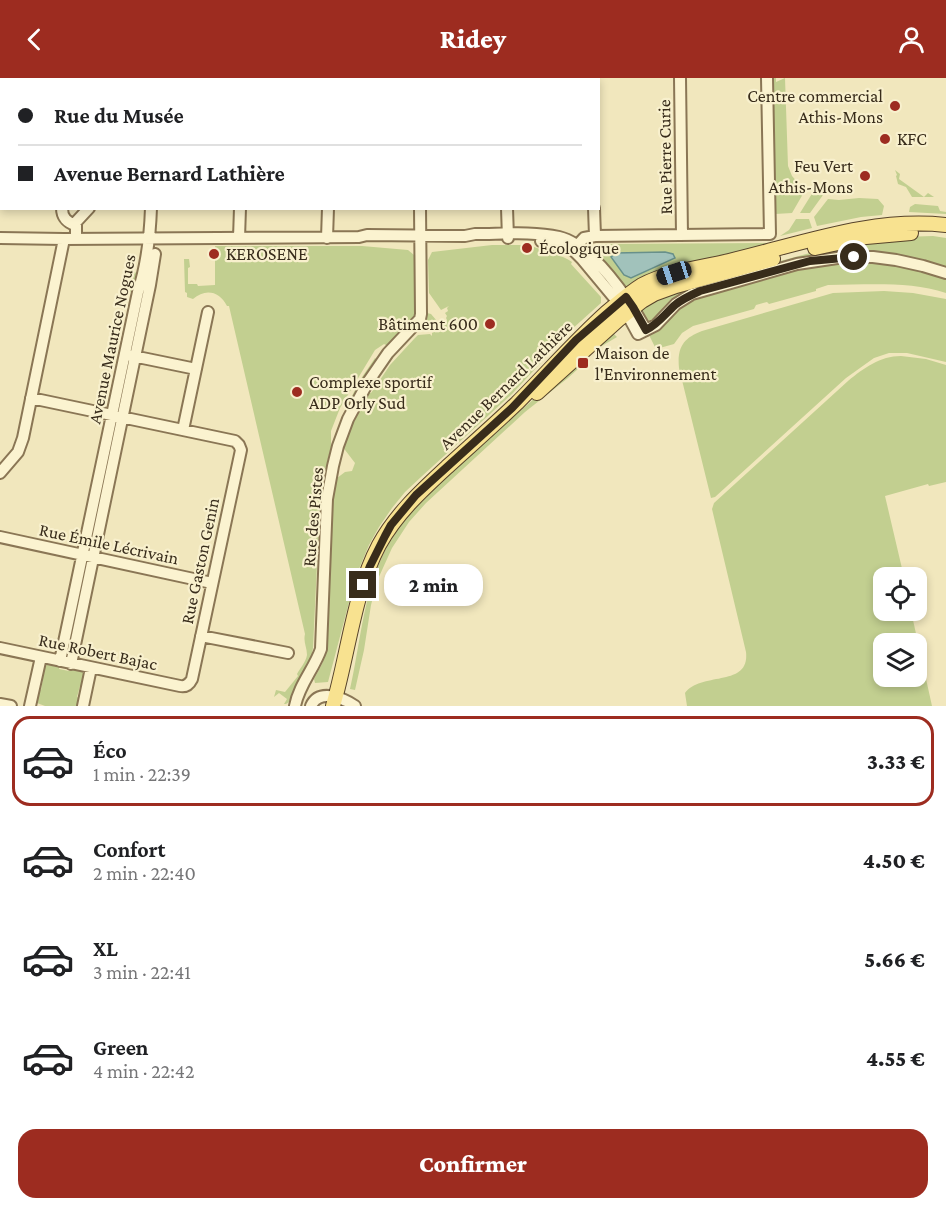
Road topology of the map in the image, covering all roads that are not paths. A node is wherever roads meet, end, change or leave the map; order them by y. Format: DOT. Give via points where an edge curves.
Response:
graph roads {
  1 [pos="680,78"];
  2 [pos="767,78"];
  3 [pos="62,210"];
  4 [pos="87,210"];
  5 [pos="151,210"];
  6 [pos="240,210"];
  7 [pos="328,210"];
  8 [pos="420,210"];
  9 [pos="507,210"];
  10 [pos="594,210"];
  11 [pos="75,225"];
  12 [pos="946,225"];
  13 [pos="946,234"];
  14 [pos="682,235"];
  15 [pos="508,236"];
  16 [pos="595,236"];
  17 [pos="0,238"];
  18 [pos="239,238"];
  19 [pos="327,238"];
  20 [pos="70,239"];
  21 [pos="150,239"];
  22 [pos="421,239"];
  23 [pos="575,248"];
  24 [pos="946,273"];
  25 [pos="626,305"];
  26 [pos="208,312"];
  27 [pos="130,356"];
  28 [pos="196,369"];
  29 [pos="31,399"];
  30 [pos="118,416"];
  31 [pos="183,430"];
  32 [pos="0,473"];
  33 [pos="0,537"];
  34 [pos="88,556"];
  35 [pos="212,583"];
  36 [pos="201,636"];
  37 [pos="0,648"];
  38 [pos="288,653"];
  39 [pos="41,657"];
  40 [pos="66,662"];
  41 [pos="92,668"];
  42 [pos="189,684"];
  43 [pos="342,703"];
  44 [pos="0,704"];
  45 [pos="11,706"];
  46 [pos="30,706"];
  47 [pos="83,706"];
  48 [pos="295,706"];
  49 [pos="311,706"];
  1 -- 14 [label="street, Rue Pierre Curie"];
  2 -- 14 [label="street" via="770,234"];
  3 -- 11 [label="street" via="67,222"];
  4 -- 11 [label="street"];
  5 -- 21 [label="street, Avenue Maurice Nogues"];
  6 -- 18 [label="street"];
  7 -- 19 [label="street"];
  8 -- 22 [label="street, Rue des Pistes"];
  9 -- 15 [label="street"];
  10 -- 16 [label="street"];
  11 -- 20 [label="street"];
  12 -- 25 [label="main road, Avenue Bernard Lathière" via="897,224 836,232 667,275 640,286"];
  13 -- 25 [label="main road, Avenue Bernard Lathière" via="887,234 825,245 663,290"];
  14 -- 16 [label="street"];
  15 -- 22 [label="street" via="475,234"];
  15 -- 23 [label="street" via="561,238"];
  16 -- 23 [label="street" via="584,238"];
  17 -- 20 [label="street"];
  18 -- 19 [label="street"];
  18 -- 21 [label="street"];
  19 -- 22 [label="street" via="367,235"];
  20 -- 21 [label="street"];
  20 -- 29 [label="street"];
  21 -- 27 [label="street, Avenue Maurice Nogues"];
  22 -- 48 [label="street, Rue des Pistes" via="420,319 388,353 368,382 348,419 333,466 327,499 321,649"];
  23 -- 25 [label="street" via="591,255"];
  24 -- 25 [label="street" via="882,258 810,261 692,294 642,332"];
  25 -- 43 [label="main road, Avenue Bernard Lathière" via="576,340 512,408 416,495 391,525 363,585"];
  26 -- 28 [label="street"];
  27 -- 28 [label="street"];
  27 -- 30 [label="street, Avenue Maurice Nogues"];
  28 -- 31 [label="street"];
  29 -- 30 [label="street"];
  29 -- 32 [label="street" via="18,452"];
  30 -- 31 [label="street"];
  30 -- 34 [label="street, Avenue Maurice Nogues"];
  31 -- 35 [label="street, Rue Gaston Genin" via="235,441 241,450"];
  33 -- 34 [label="street, Rue Émile Lécrivain"];
  34 -- 35 [label="street, Rue Émile Lécrivain"];
  34 -- 40 [label="street, Avenue Maurice Nogues"];
  35 -- 36 [label="street, Rue Gaston Genin"];
  36 -- 38 [label="street"];
  36 -- 42 [label="street, Rue Gaston Genin"];
  37 -- 39 [label="street, Rue Robert Bajac"];
  39 -- 40 [label="street, Rue Robert Bajac"];
  39 -- 46 [label="street"];
  40 -- 41 [label="street, Rue Robert Bajac"];
  41 -- 42 [label="street, Rue Robert Bajac" via="183,687"];
  41 -- 47 [label="street"];
  43 -- 49 [label="street" via="320,696"];
  44 -- 45 [label="street"];
}
